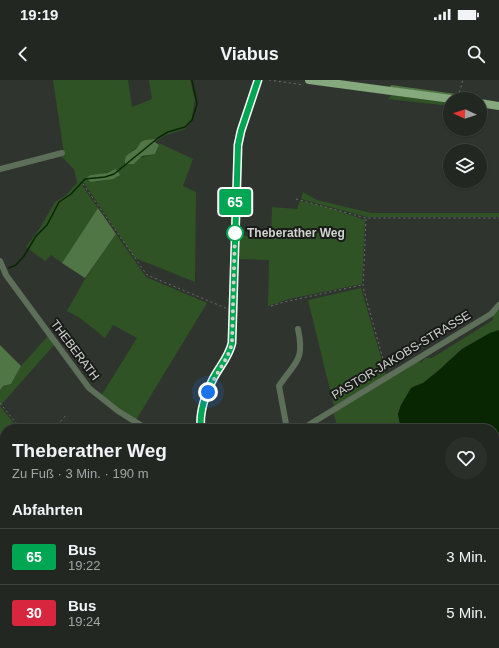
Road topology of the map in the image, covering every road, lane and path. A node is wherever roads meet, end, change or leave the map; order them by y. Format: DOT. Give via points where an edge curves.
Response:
graph roads {
  1 [pos="258,80"];
  2 [pos="309,80"];
  3 [pos="463,80"];
  4 [pos="459,92"];
  5 [pos="443,98"];
  6 [pos="487,104"];
  7 [pos="499,106"];
  8 [pos="62,153"];
  9 [pos="0,170"];
  10 [pos="83,184"];
  11 [pos="296,199"];
  12 [pos="366,218"];
  13 [pos="499,218"];
  14 [pos="1,264"];
  15 [pos="363,285"];
  16 [pos="499,305"];
  17 [pos="271,306"];
  18 [pos="233,309"];
  19 [pos="298,329"];
  20 [pos="388,376"];
  21 [pos="0,403"];
  22 [pos="67,414"];
  23 [pos="314,422"];
  24 [pos="17,424"];
  25 [pos="58,424"];
  26 [pos="138,424"];
  27 [pos="201,424"];
  28 [pos="286,424"];
  29 [pos="311,424"];
  1 -- 18 [label="street" via="238,145"];
  2 -- 5 [label="main road"];
  3 -- 4 [label="path"];
  6 -- 7 [label="main road"];
  8 -- 9 [label="street"];
  10 -- 18 [label="path" via="147,275 226,309"];
  11 -- 12 [label="path"];
  12 -- 13 [label="path"];
  12 -- 15 [label="path"];
  14 -- 26 [label="street, THEBERATH" via="11,282 89,388"];
  15 -- 17 [label="path"];
  15 -- 20 [label="path"];
  16 -- 20 [label="street, PASTOR-JAKOBS-STRASSE" via="491,314"];
  18 -- 27 [label="street" via="231,347 211,383 200,419"];
  19 -- 28 [label="street" via="300,354 279,386"];
  20 -- 23 [label="street, PASTOR-JAKOBS-STRASSE"];
  21 -- 24 [label="path"];
  22 -- 25 [label="path"];
  23 -- 29 [label="street, PASTOR-JAKOBS-STRASSE"];
}
